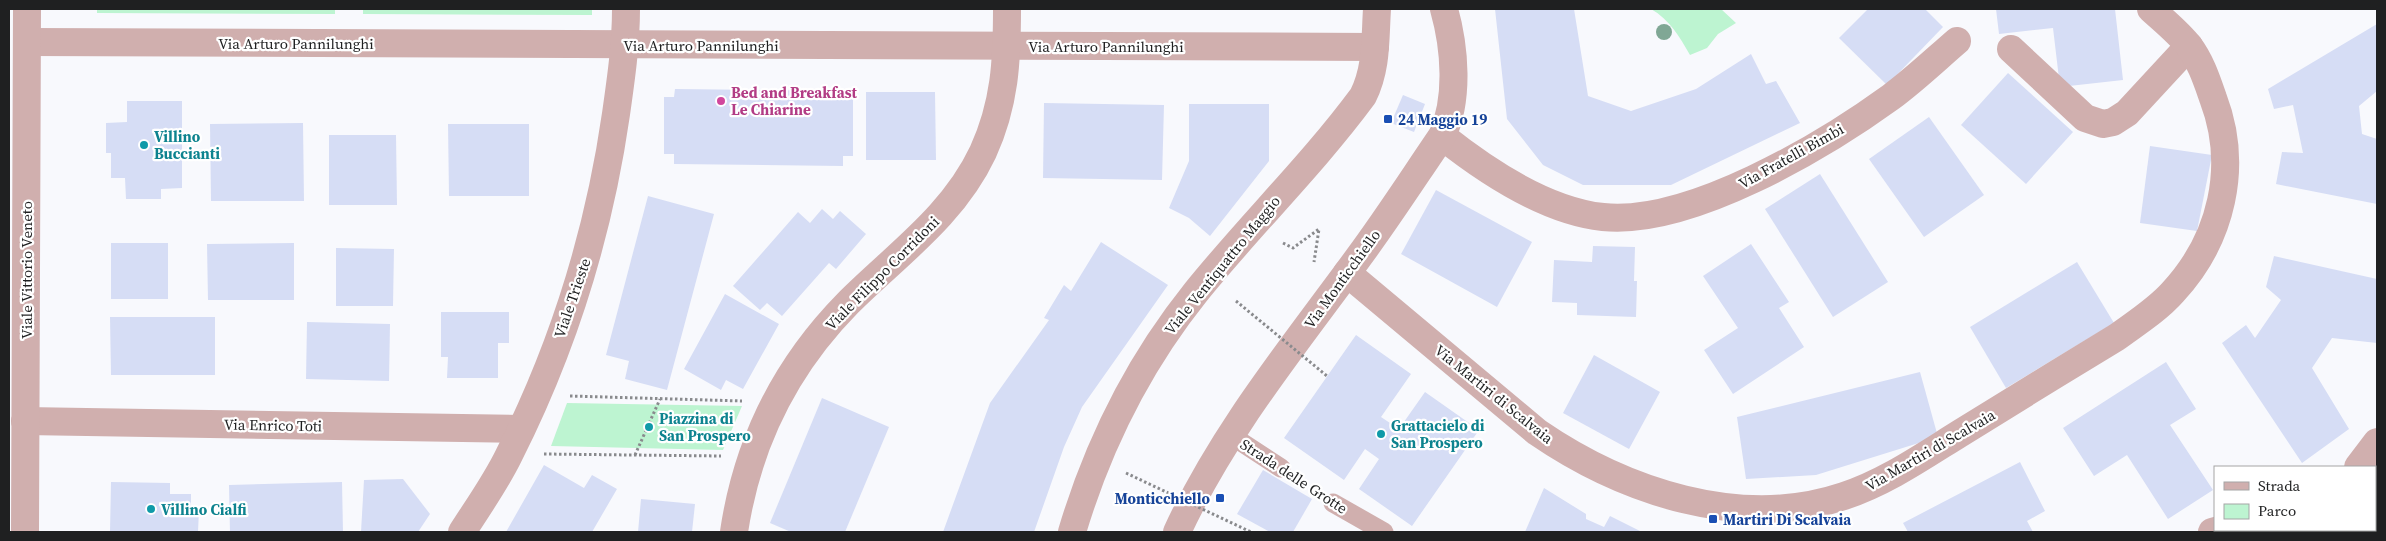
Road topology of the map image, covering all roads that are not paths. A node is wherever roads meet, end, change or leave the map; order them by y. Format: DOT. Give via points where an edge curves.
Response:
graph roads {
  1 [pos="26,9"];
  2 [pos="626,9"];
  3 [pos="1007,9"];
  4 [pos="1377,9"];
  5 [pos="1444,9"];
  6 [pos="2152,9"];
  7 [pos="1957,41"];
  8 [pos="27,42"];
  9 [pos="626,44"];
  10 [pos="1007,46"];
  11 [pos="2189,46"];
  12 [pos="1375,47"];
  13 [pos="2011,49"];
  14 [pos="1442,136"];
  15 [pos="1353,265"];
  16 [pos="25,421"];
  17 [pos="522,429"];
  18 [pos="1229,434"];
  19 [pos="2377,442"];
  20 [pos="2359,466"];
  21 [pos="1281,468"];
  22 [pos="1333,503"];
  23 [pos="25,532"];
  24 [pos="462,532"];
  25 [pos="734,532"];
  26 [pos="1072,532"];
  27 [pos="1176,532"];
  28 [pos="1384,532"];
  1 -- 8 [label="street, Viale Vittorio Veneto"];
  2 -- 9 [label="street, Viale Trieste"];
  3 -- 10 [label="street, Viale Filippo Corridoni"];
  4 -- 12 [label="street, Viale Ventiquattro Maggio"];
  5 -- 14 [label="street, Via Monticchiello" via="1449,26 1452,102 1450,119"];
  6 -- 11 [label="street, Via Martiri di Scalvaia"];
  7 -- 14 [label="street, Via Fratelli Bimbi" via="1891,96 1839,131 1758,177 1668,212 1637,218 1579,213 1550,202 1487,169"];
  8 -- 9 [label="street, Via Arturo Pannilunghi"];
  8 -- 16 [label="street, Viale Vittorio Veneto"];
  9 -- 10 [label="street, Via Arturo Pannilunghi"];
  9 -- 17 [label="street, Viale Trieste" via="611,146 592,239"];
  10 -- 12 [label="street, Via Arturo Pannilunghi"];
  10 -- 25 [label="street, Viale Filippo Corridoni" via="1006,78 982,153 945,211 848,304 787,380 773,404 749,463"];
  11 -- 13 [label="street" via="2127,113 2103,124 2085,118"];
  11 -- 15 [label="street, Via Martiri di Scalvaia" via="2218,110 2224,142 2225,177 2215,227 2173,292 2117,337 1887,478 1842,497 1803,507 1762,509 1697,502 1620,478 1537,432"];
  12 -- 26 [label="street, Viale Ventiquattro Maggio" via="1372,75 1363,96 1196,292 1140,375 1098,457"];
  14 -- 15 [label="street, Via Monticchiello"];
  15 -- 18 [label="street, Via Monticchiello"];
  16 -- 17 [label="street, Via Enrico Toti"];
  16 -- 23 [label="street, Viale Vittorio Veneto"];
  17 -- 24 [label="street, Viale Trieste" via="509,457"];
  18 -- 21 [label="lane, Strada delle Grotte"];
  18 -- 27 [label="street, Via Monticchiello"];
  19 -- 20 [label="street"];
  22 -- 28 [label="lane, Strada delle Grotte"];
}
